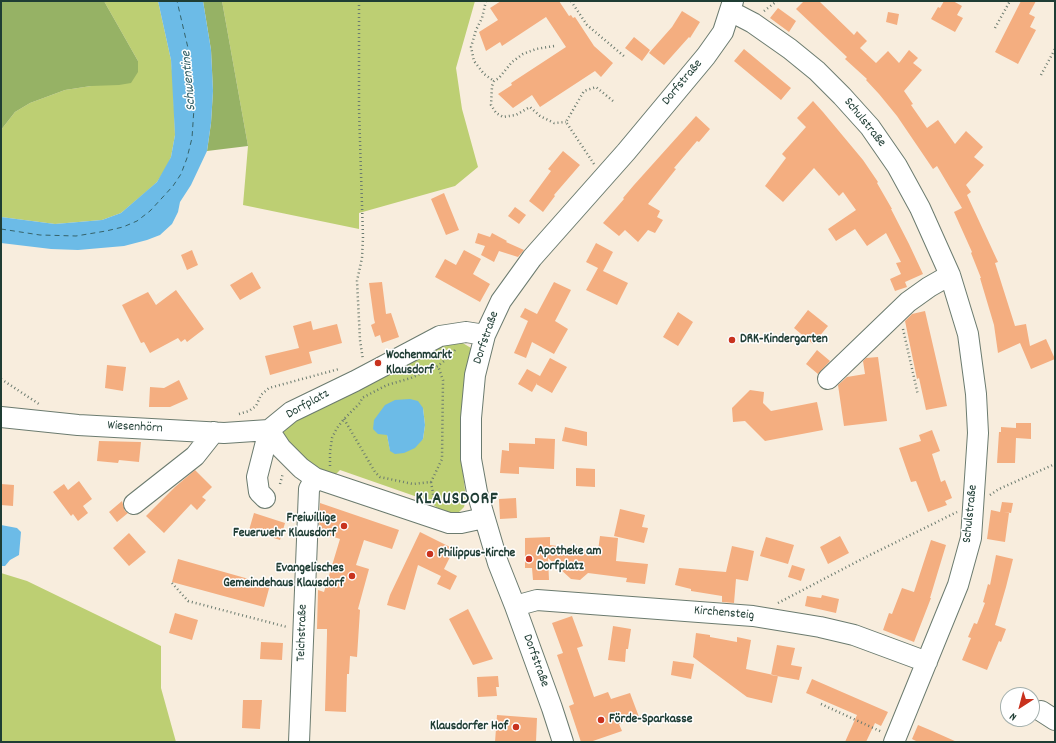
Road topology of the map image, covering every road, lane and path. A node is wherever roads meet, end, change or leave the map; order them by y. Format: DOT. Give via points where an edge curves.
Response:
graph roads {
  1 [pos="359,1"];
  2 [pos="486,1"];
  3 [pos="571,1"];
  4 [pos="1010,1"];
  5 [pos="732,6"];
  6 [pos="995,28"];
  7 [pos="554,46"];
  8 [pos="1055,49"];
  9 [pos="625,57"];
  10 [pos="1041,75"];
  11 [pos="494,81"];
  12 [pos="613,101"];
  13 [pos="566,122"];
  14 [pos="604,177"];
  15 [pos="950,275"];
  16 [pos="899,311"];
  17 [pos="466,332"];
  18 [pos="485,335"];
  19 [pos="438,366"];
  20 [pos="348,374"];
  21 [pos="828,379"];
  22 [pos="918,395"];
  23 [pos="235,415"];
  24 [pos="1,417"];
  25 [pos="344,419"];
  26 [pos="269,430"];
  27 [pos="214,432"];
  28 [pos="1055,464"];
  29 [pos="320,480"];
  30 [pos="265,498"];
  31 [pos="134,504"];
  32 [pos="973,505"];
  33 [pos="484,518"];
  34 [pos="172,583"];
  35 [pos="515,606"];
  36 [pos="753,616"];
  37 [pos="303,632"];
  38 [pos="927,662"];
  39 [pos="821,704"];
  40 [pos="895,740"];
  41 [pos="299,742"];
  42 [pos="563,742"];
  1 -- 20 [label="path" via="363,238 357,281 363,362"];
  2 -- 11 [label="path" via="471,47 474,61 484,74"];
  3 -- 9 [label="path" via="587,24"];
  4 -- 6 [label="path"];
  5 -- 14 [label="street, Dorfstraße" via="723,32 706,56"];
  5 -- 15 [label="street, Schulstraße" via="817,71 870,127 917,202"];
  7 -- 11 [label="path" via="522,54"];
  8 -- 10 [label="path"];
  11 -- 13 [label="path" via="491,105 496,113 503,117 516,115 530,107 554,123"];
  12 -- 13 [label="path" via="596,87 584,91"];
  13 -- 14 [label="path"];
  14 -- 18 [label="street, Dorfstraße" via="532,258 500,301"];
  15 -- 16 [label="street" via="929,287"];
  15 -- 32 [label="street, Schulstraße" via="968,334 976,394 978,433"];
  16 -- 21 [label="street"];
  16 -- 22 [label="path"];
  17 -- 18 [label="street, Dorfplatz"];
  17 -- 19 [label="path" via="460,344"];
  17 -- 20 [label="street, Dorfplatz" via="440,336"];
  18 -- 33 [label="street, Dorfstraße" via="475,375 471,418 471,460"];
  19 -- 25 [label="path" via="387,385 362,398"];
  19 -- 25 [label="path" via="443,380 442,459 431,482 414,484 380,477"];
  20 -- 23 [label="path" via="269,388 261,395 256,406"];
  20 -- 26 [label="street, Dorfplatz"];
  24 -- 27 [label="street, Wiesenhörn" via="78,426"];
  25 -- 29 [label="path" via="332,438 330,467"];
  26 -- 27 [label="street, Wiesenhörn"];
  26 -- 29 [label="street" via="296,464"];
  26 -- 30 [label="street" via="257,477 259,492"];
  27 -- 31 [label="street" via="194,456"];
  28 -- 32 [label="path" via="999,489"];
  29 -- 33 [label="street" via="449,523"];
  29 -- 37 [label="street, Teichstraße" via="308,488"];
  32 -- 36 [label="path"];
  32 -- 38 [label="street, Schulstraße" via="971,538 958,585"];
  33 -- 35 [label="street, Dorfstraße"];
  34 -- 37 [label="path" via="188,601"];
  35 -- 36 [label="street, Kirchensteig" via="537,600"];
  35 -- 42 [label="street, Dorfstraße"];
  36 -- 38 [label="street, Kirchensteig" via="854,635"];
  37 -- 41 [label="street, Teichstraße"];
  38 -- 40 [label="street, Schulstraße"];
  39 -- 40 [label="path"];
}
